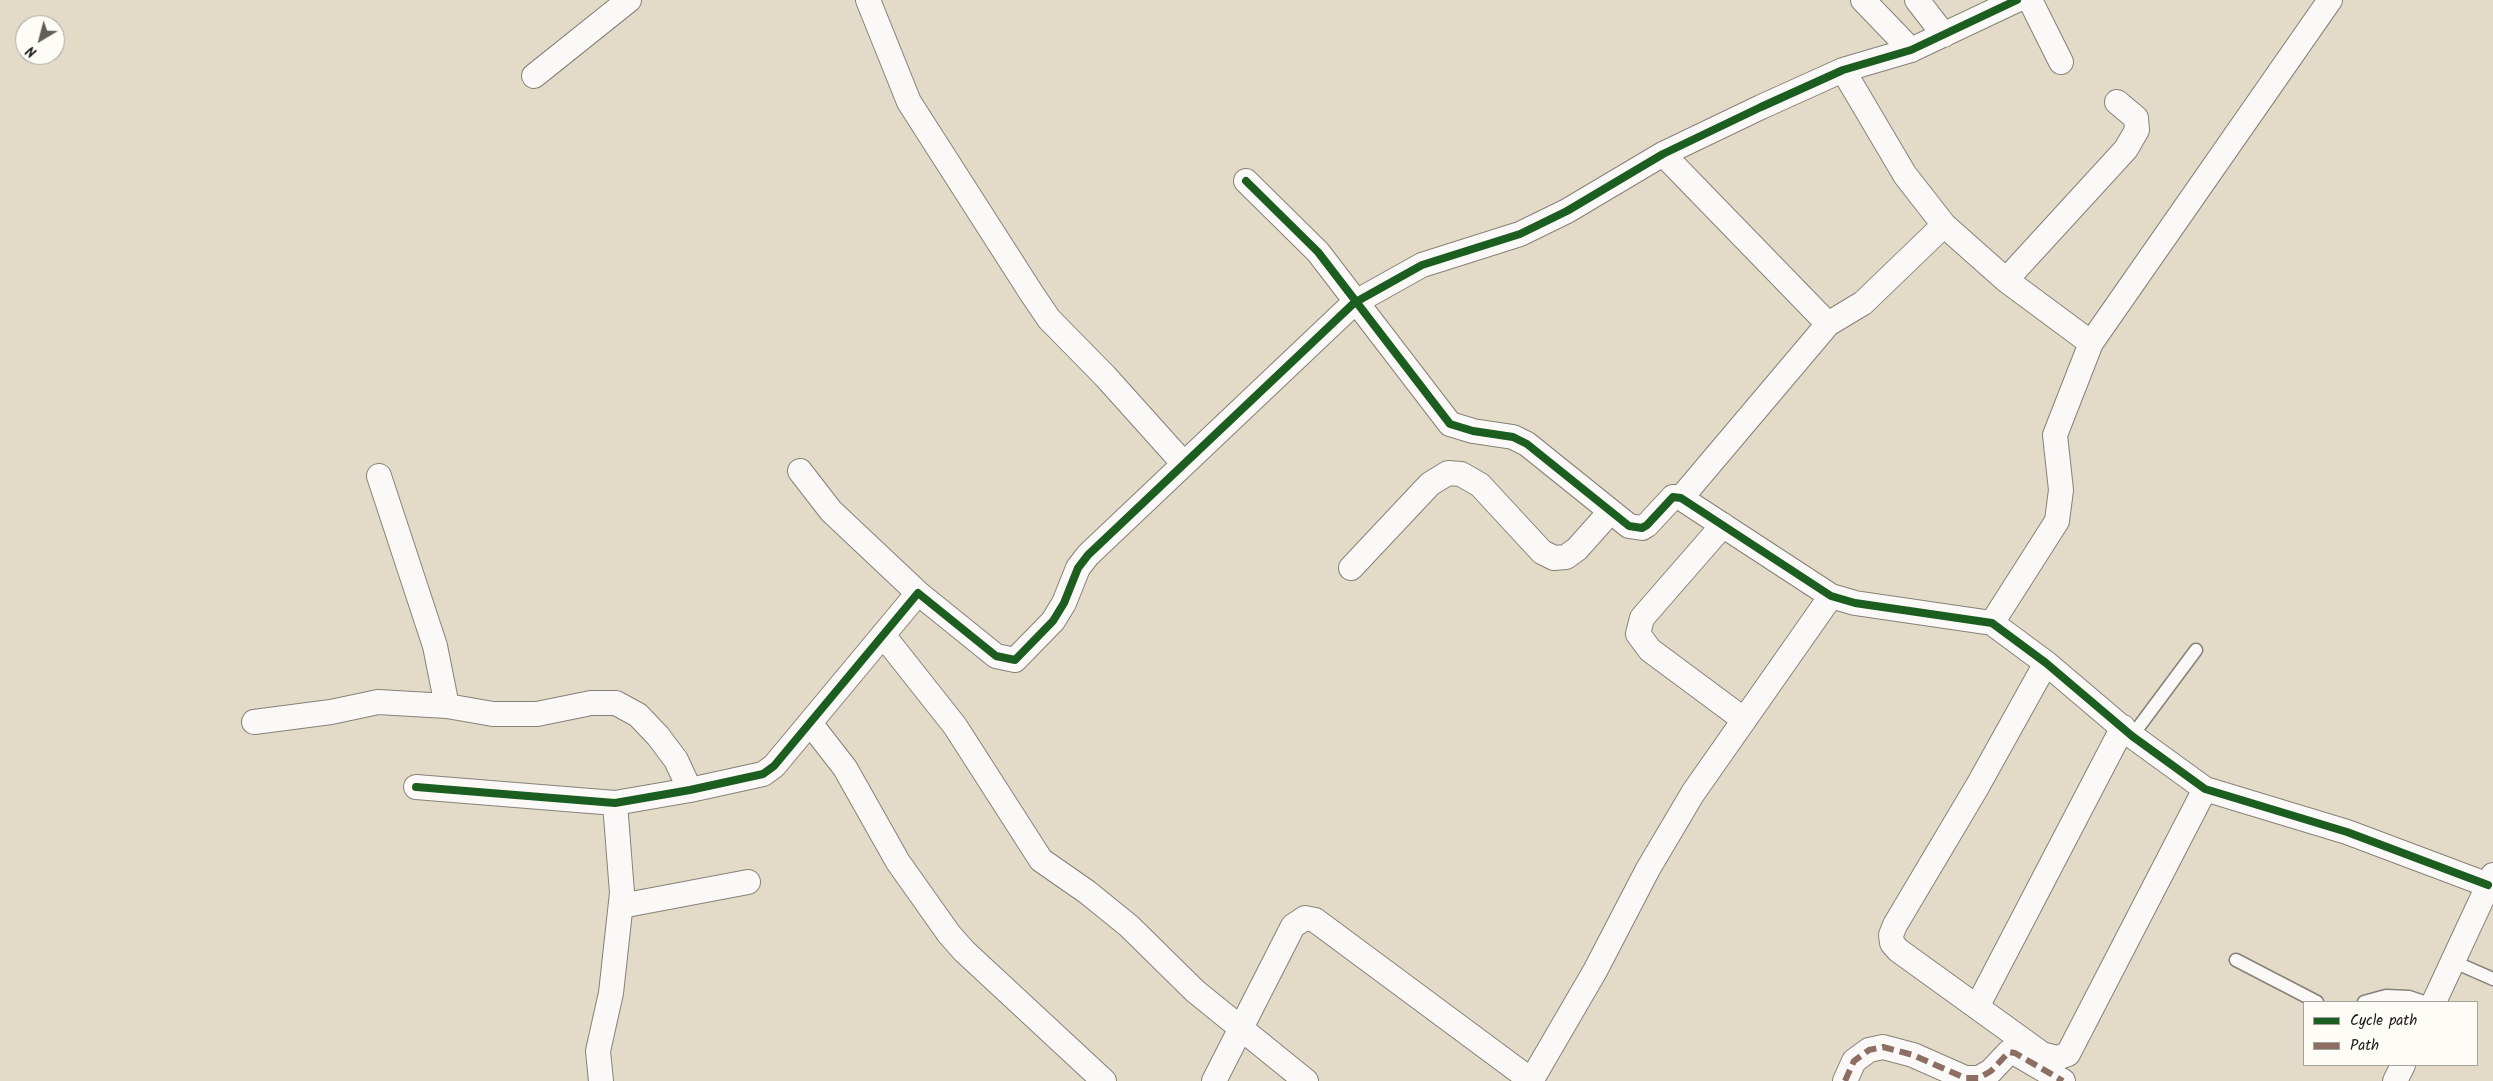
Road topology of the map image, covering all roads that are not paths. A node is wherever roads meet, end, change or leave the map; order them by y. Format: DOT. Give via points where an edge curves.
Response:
graph roads {
  1 [pos="629,0"];
  2 [pos="1863,0"];
  3 [pos="1917,0"];
  4 [pos="2017,0"];
  5 [pos="2030,0"];
  6 [pos="2330,0"];
  7 [pos="874,2"];
  8 [pos="1944,35"];
  9 [pos="1912,50"];
  10 [pos="2061,62"];
  11 [pos="1843,70"];
  12 [pos="534,76"];
  13 [pos="2117,102"];
  14 [pos="1663,154"];
  15 [pos="1246,181"];
  16 [pos="1944,225"];
  17 [pos="2006,280"];
  18 [pos="1354,303"];
  19 [pos="1828,324"];
  20 [pos="2091,344"];
  21 [pos="1184,464"];
  22 [pos="800,471"];
  23 [pos="379,476"];
  24 [pos="1681,498"];
  25 [pos="1610,512"];
  26 [pos="1723,526"];
  27 [pos="1351,568"];
  28 [pos="918,593"];
  29 [pos="1831,596"];
  30 [pos="1992,623"];
  31 [pos="884,635"];
  32 [pos="2196,650"];
  33 [pos="2046,663"];
  34 [pos="446,706"];
  35 [pos="1743,719"];
  36 [pos="254,722"];
  37 [pos="810,723"];
  38 [pos="2128,731"];
  39 [pos="416,787"];
  40 [pos="2205,789"];
  41 [pos="690,790"];
  42 [pos="615,803"];
  43 [pos="2491,880"];
  44 [pos="748,882"];
  45 [pos="621,906"];
  46 [pos="2236,960"];
  47 [pos="2452,961"];
  48 [pos="2493,978"];
  49 [pos="2315,1001"];
  50 [pos="2368,1001"];
  51 [pos="2421,1001"];
  52 [pos="2434,1001"];
  53 [pos="1976,1006"];
  54 [pos="1240,1028"];
  55 [pos="2402,1066"];
  56 [pos="601,1081"];
  57 [pos="1104,1081"];
  58 [pos="1214,1081"];
  59 [pos="1306,1081"];
  60 [pos="1531,1081"];
  61 [pos="1845,1081"];
  62 [pos="2063,1081"];
  63 [pos="2395,1081"];
  1 -- 12 [label="street"];
  2 -- 9 [label="street"];
  3 -- 8 [label="street"];
  4 -- 8 [label="street"];
  5 -- 10 [label="street"];
  6 -- 20 [label="street"];
  7 -- 21 [label="street" via="909,102 1032,294 1050,319"];
  8 -- 9 [label="street"];
  9 -- 11 [label="street"];
  11 -- 14 [label="street"];
  11 -- 16 [label="street" via="1905,175"];
  13 -- 17 [label="street" via="2136,118 2138,130 2094,186"];
  14 -- 18 [label="street" via="1567,211 1520,234 1422,265"];
  14 -- 19 [label="street"];
  15 -- 18 [label="street" via="1318,252"];
  16 -- 17 [label="street"];
  16 -- 19 [label="street" via="1863,303"];
  17 -- 20 [label="street"];
  18 -- 21 [label="street"];
  18 -- 25 [label="street" via="1450,424 1513,437 1527,444"];
  19 -- 24 [label="street"];
  20 -- 30 [label="street" via="2055,435 2061,490 2057,521"];
  21 -- 28 [label="street" via="1088,554 1053,620 1016,660 996,656"];
  22 -- 28 [label="street" via="831,511"];
  23 -- 34 [label="street" via="435,646"];
  24 -- 25 [label="street" via="1674,497 1642,528 1629,526"];
  24 -- 26 [label="street"];
  25 -- 27 [label="street" via="1577,549 1566,557 1554,558 1542,552 1480,486 1461,474 1448,473 1430,484"];
  26 -- 29 [label="street"];
  26 -- 35 [label="street" via="1642,618 1638,634 1650,650"];
  28 -- 31 [label="street"];
  29 -- 30 [label="street" via="1855,603"];
  29 -- 35 [label="street"];
  30 -- 33 [label="street"];
  31 -- 37 [label="street"];
  31 -- 54 [label="street" via="955,726 1041,860 1128,926 1195,991"];
  32 -- 38 [label="lane"];
  33 -- 38 [label="street"];
  33 -- 53 [label="street" via="1891,935 1898,950"];
  34 -- 36 [label="street" via="378,702"];
  34 -- 41 [label="street" via="493,714 537,714 591,702 616,703 638,714 658,736 676,760"];
  35 -- 60 [label="street" via="1693,792"];
  37 -- 41 [label="street" via="769,771"];
  37 -- 57 [label="street" via="845,768 898,862 949,934"];
  38 -- 40 [label="street"];
  38 -- 53 [label="street"];
  39 -- 42 [label="street"];
  40 -- 43 [label="street"];
  40 -- 53 [label="street" via="2068,1054 2057,1058 2042,1054"];
  41 -- 42 [label="street"];
  42 -- 45 [label="street" via="622,865"];
  43 -- 47 [label="street"];
  44 -- 45 [label="street"];
  45 -- 56 [label="street" via="611,993 598,1051"];
  46 -- 49 [label="lane"];
  47 -- 48 [label="lane"];
  47 -- 52 [label="street"];
  50 -- 51 [label="lane" via="2386,996"];
  54 -- 58 [label="street"];
  54 -- 59 [label="street"];
  54 -- 60 [label="street" via="1294,926 1305,918 1315,920"];
  55 -- 63 [label="street"];
  61 -- 62 [label="street" via="1854,1061 1869,1050 1883,1047 1913,1055 1965,1078 1979,1078 1991,1071 2008,1052 2015,1053"];
}
